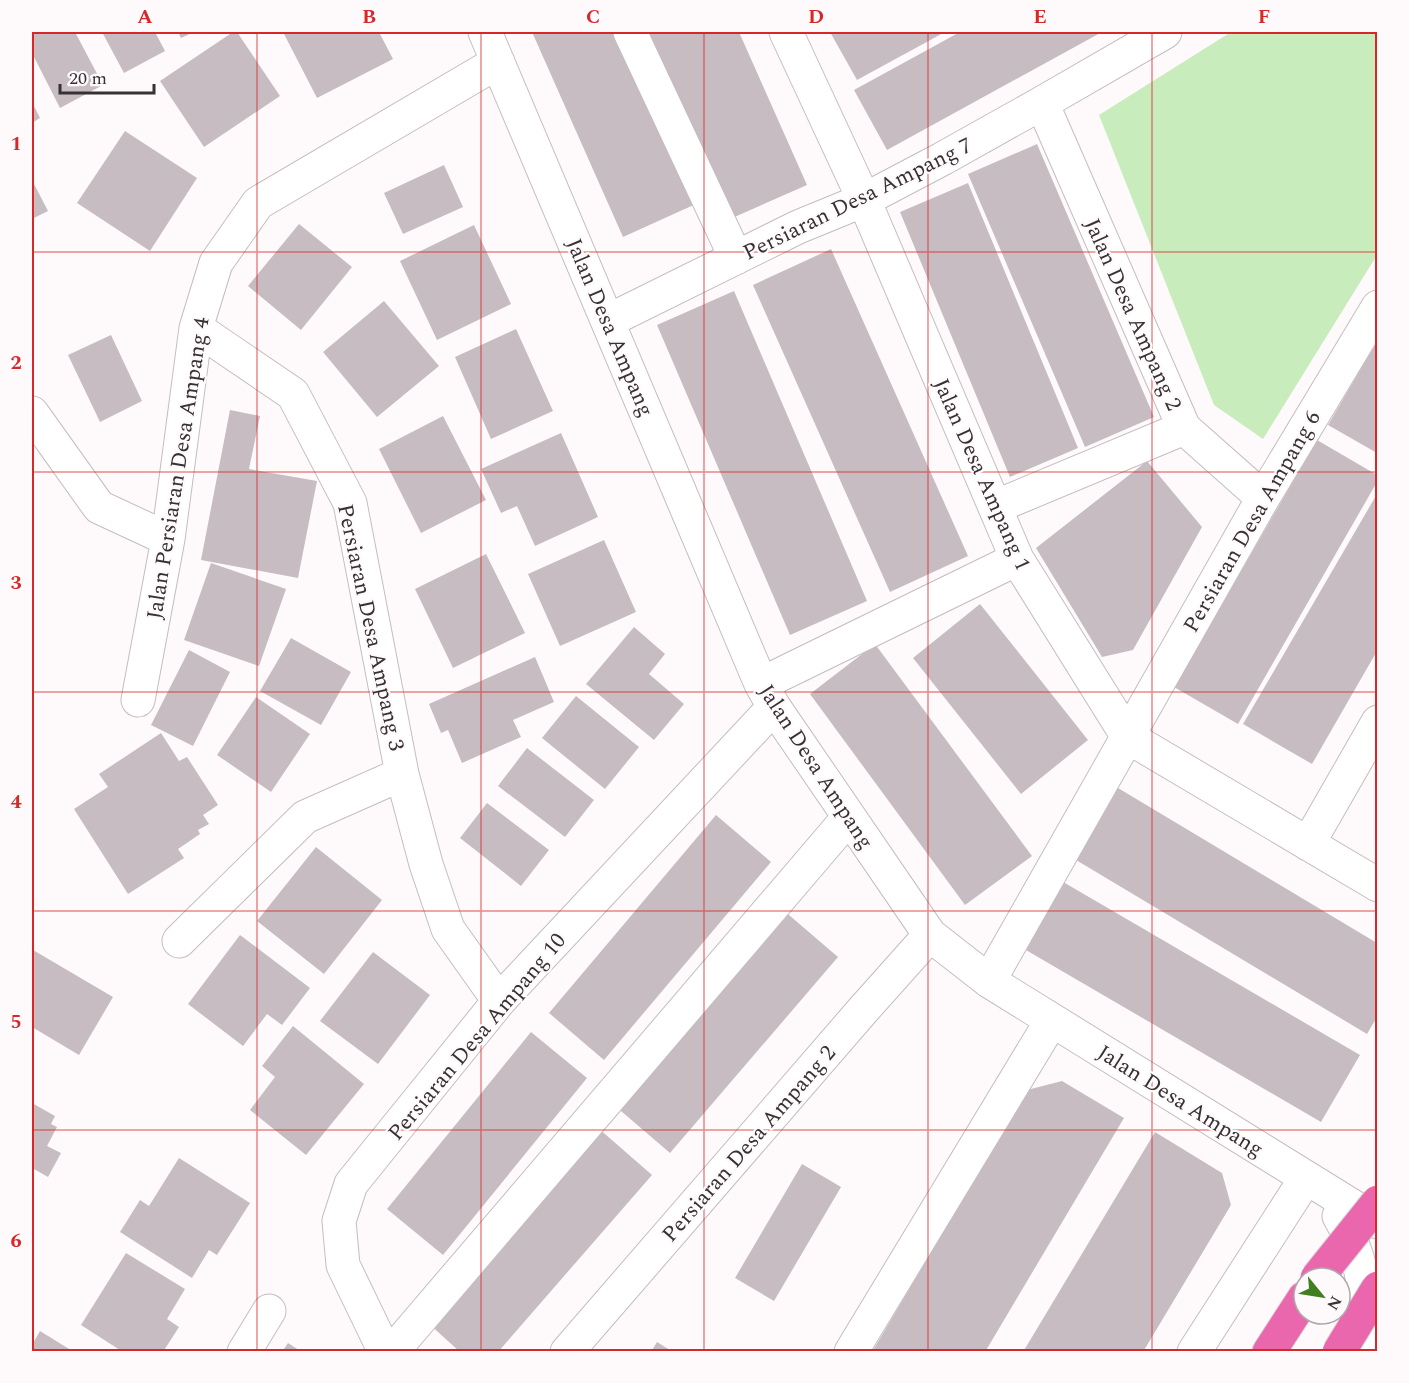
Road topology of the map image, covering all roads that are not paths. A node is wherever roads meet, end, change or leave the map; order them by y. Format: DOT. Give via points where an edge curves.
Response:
graph roads {
  1 [pos="485,32"];
  2 [pos="630,32"];
  3 [pos="786,32"];
  4 [pos="1165,32"];
  5 [pos="498,62"];
  6 [pos="1042,103"];
  7 [pos="864,200"];
  8 [pos="736,258"];
  9 [pos="1377,307"];
  10 [pos="608,321"];
  11 [pos="196,328"];
  12 [pos="32,413"];
  13 [pos="1184,428"];
  14 [pos="1263,498"];
  15 [pos="995,507"];
  16 [pos="168,539"];
  17 [pos="1017,560"];
  18 [pos="768,696"];
  19 [pos="138,700"];
  20 [pos="1377,722"];
  21 [pos="1128,737"];
  22 [pos="402,774"];
  23 [pos="849,817"];
  24 [pos="1308,844"];
  25 [pos="1377,885"];
  26 [pos="930,935"];
  27 [pos="179,941"];
  28 [pos="989,981"];
  29 [pos="499,1001"];
  30 [pos="1052,1020"];
  31 [pos="1313,1182"];
  32 [pos="1377,1202"];
  33 [pos="1377,1222"];
  34 [pos="1326,1266"];
  35 [pos="1377,1288"];
  36 [pos="269,1311"];
  37 [pos="1292,1317"];
  38 [pos="1377,1320"];
  39 [pos="1353,1351"];
  40 [pos="244,1352"];
  41 [pos="385,1352"];
  42 [pos="392,1352"];
  43 [pos="567,1352"];
  44 [pos="851,1352"];
  45 [pos="1194,1352"];
  46 [pos="1269,1352"];
  1 -- 5 [label="street, Jalan Desa Ampang"];
  2 -- 8 [label="street"];
  3 -- 7 [label="street, Jalan Desa Ampang 1"];
  4 -- 6 [label="street, Persiaran Desa Ampang 7"];
  5 -- 10 [label="street, Jalan Desa Ampang"];
  5 -- 11 [label="street, Jalan Persiaran Desa Ampang 4" via="258,203 216,262"];
  6 -- 7 [label="street, Persiaran Desa Ampang 7"];
  6 -- 13 [label="street, Jalan Desa Ampang 2"];
  7 -- 8 [label="street, Persiaran Desa Ampang 7"];
  7 -- 15 [label="street, Jalan Desa Ampang 1"];
  8 -- 10 [label="street, Persiaran Desa Ampang 7"];
  9 -- 14 [label="street, Persiaran Desa Ampang 6"];
  10 -- 18 [label="street, Jalan Desa Ampang"];
  11 -- 16 [label="street, Jalan Persiaran Desa Ampang 4"];
  11 -- 22 [label="street, Persiaran Desa Ampang 3" via="293,394 350,503"];
  12 -- 16 [label="street" via="99,507"];
  13 -- 14 [label="street, Jalan Desa Ampang 2"];
  13 -- 15 [label="street"];
  14 -- 21 [label="street, Persiaran Desa Ampang 6"];
  15 -- 17 [label="street, Jalan Desa Ampang 1"];
  16 -- 19 [label="street, Jalan Persiaran Desa Ampang 4"];
  17 -- 18 [label="street"];
  17 -- 21 [label="street, Jalan Desa Ampang 1"];
  18 -- 23 [label="street, Jalan Desa Ampang"];
  18 -- 29 [label="street, Persiaran Desa Ampang 10"];
  20 -- 24 [label="street"];
  21 -- 24 [label="street, Jalan Desa Ampang 1"];
  21 -- 28 [label="street, Persiaran Desa Ampang 6"];
  22 -- 27 [label="street, Persiaran Desa Ampang 3" via="305,817"];
  22 -- 29 [label="street, Persiaran Desa Ampang 3" via="448,929"];
  23 -- 26 [label="street, Jalan Desa Ampang"];
  23 -- 42 [label="street"];
  24 -- 25 [label="street, Jalan Desa Ampang 1"];
  26 -- 28 [label="street, Jalan Desa Ampang"];
  26 -- 43 [label="street, Persiaran Desa Ampang 2"];
  28 -- 30 [label="street, Jalan Desa Ampang"];
  29 -- 41 [label="street, Persiaran Desa Ampang 10" via="351,1184 339,1221 343,1265"];
  30 -- 31 [label="street, Jalan Desa Ampang"];
  30 -- 44 [label="street"];
  31 -- 33 [label="street, Jalan Desa Ampang"];
  31 -- 39 [label="street" via="1341,1219 1361,1272 1365,1297"];
  31 -- 45 [label="street"];
  32 -- 34 [label="highway, bridge"];
  35 -- 39 [label="highway, bridge"];
  36 -- 40 [label="street"];
  37 -- 46 [label="highway"];
  38 -- 39 [label="street"];
}
